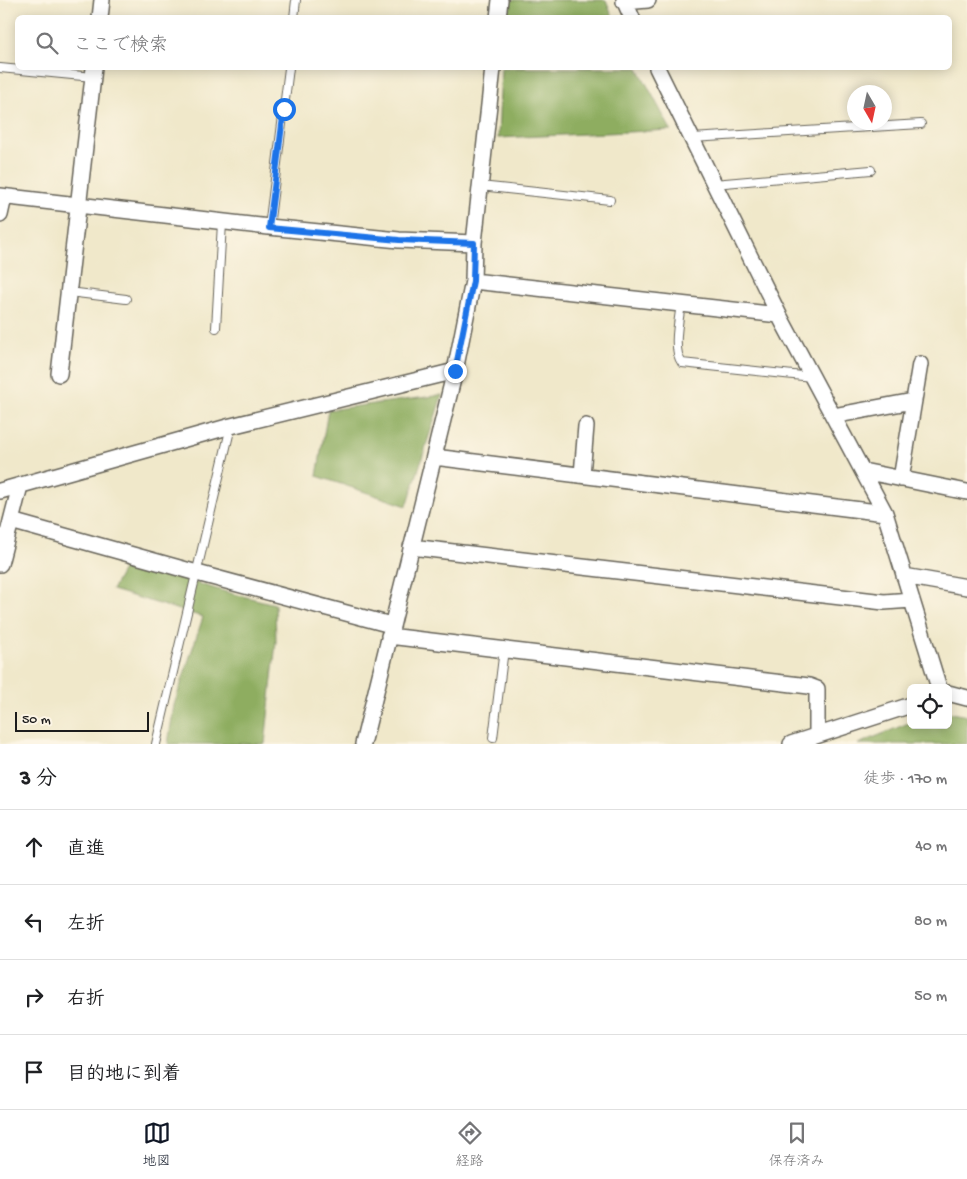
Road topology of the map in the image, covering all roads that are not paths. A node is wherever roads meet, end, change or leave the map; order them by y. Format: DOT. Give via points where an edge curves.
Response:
graph roads {
  1 [pos="102,0"];
  2 [pos="296,0"];
  3 [pos="500,0"];
  4 [pos="648,0"];
  5 [pos="624,1"];
  6 [pos="100,15"];
  7 [pos="294,15"];
  8 [pos="498,15"];
  9 [pos="631,15"];
  10 [pos="0,68"];
  11 [pos="15,69"];
  12 [pos="47,70"];
  13 [pos="288,70"];
  14 [pos="493,70"];
  15 [pos="658,70"];
  16 [pos="94,72"];
  17 [pos="920,124"];
  18 [pos="692,138"];
  19 [pos="871,170"];
  20 [pos="714,184"];
  21 [pos="480,186"];
  22 [pos="2,197"];
  23 [pos="610,200"];
  24 [pos="79,205"];
  25 [pos="0,215"];
  26 [pos="222,223"];
  27 [pos="269,228"];
  28 [pos="474,243"];
  29 [pos="473,281"];
  30 [pos="69,292"];
  31 [pos="126,299"];
  32 [pos="681,304"];
  33 [pos="779,315"];
  34 [pos="216,328"];
  35 [pos="920,364"];
  36 [pos="455,371"];
  37 [pos="60,374"];
  38 [pos="812,377"];
  39 [pos="914,401"];
  40 [pos="833,416"];
  41 [pos="231,426"];
  42 [pos="586,426"];
  43 [pos="434,457"];
  44 [pos="863,471"];
  45 [pos="582,475"];
  46 [pos="901,479"];
  47 [pos="20,486"];
  48 [pos="0,491"];
  49 [pos="967,492"];
  50 [pos="885,513"];
  51 [pos="11,521"];
  52 [pos="411,547"];
  53 [pos="0,564"];
  54 [pos="197,573"];
  55 [pos="904,576"];
  56 [pos="967,587"];
  57 [pos="912,600"];
  58 [pos="390,630"];
  59 [pos="504,649"];
  60 [pos="938,684"];
  61 [pos="952,694"];
  62 [pos="967,698"];
  63 [pos="907,706"];
  64 [pos="817,735"];
  65 [pos="493,738"];
  66 [pos="156,744"];
  67 [pos="363,744"];
  68 [pos="791,744"];
  1 -- 6 [label="street"];
  2 -- 7 [label="lane"];
  3 -- 8 [label="street"];
  4 -- 5 [label="street"];
  5 -- 9 [label="street"];
  10 -- 11 [label="lane"];
  12 -- 16 [label="lane"];
  13 -- 27 [label="lane"];
  14 -- 21 [label="street"];
  15 -- 18 [label="street"];
  16 -- 24 [label="street"];
  17 -- 18 [label="lane"];
  18 -- 20 [label="street"];
  19 -- 20 [label="lane"];
  20 -- 33 [label="street"];
  21 -- 23 [label="lane"];
  21 -- 28 [label="street"];
  22 -- 24 [label="street"];
  22 -- 25 [label="street"];
  24 -- 26 [label="street"];
  24 -- 30 [label="street"];
  26 -- 27 [label="street"];
  26 -- 34 [label="lane"];
  27 -- 28 [label="street"];
  28 -- 29 [label="street"];
  29 -- 32 [label="street"];
  29 -- 36 [label="street"];
  30 -- 31 [label="lane"];
  30 -- 37 [label="street"];
  32 -- 33 [label="street"];
  32 -- 38 [label="lane" via="677,347 682,363"];
  33 -- 38 [label="street"];
  35 -- 39 [label="street"];
  36 -- 41 [label="street"];
  36 -- 43 [label="street"];
  38 -- 40 [label="street"];
  39 -- 40 [label="street"];
  39 -- 46 [label="street"];
  40 -- 44 [label="street"];
  41 -- 47 [label="street"];
  41 -- 54 [label="lane"];
  42 -- 45 [label="street"];
  43 -- 45 [label="street"];
  43 -- 52 [label="street"];
  44 -- 46 [label="street"];
  44 -- 50 [label="street"];
  45 -- 50 [label="street"];
  46 -- 49 [label="street"];
  47 -- 48 [label="street"];
  47 -- 51 [label="street"];
  50 -- 55 [label="street"];
  51 -- 53 [label="street"];
  51 -- 54 [label="street"];
  52 -- 57 [label="street" via="884,602"];
  52 -- 58 [label="street"];
  54 -- 58 [label="street"];
  54 -- 66 [label="lane"];
  55 -- 56 [label="street"];
  55 -- 57 [label="street"];
  57 -- 60 [label="street"];
  58 -- 59 [label="street"];
  58 -- 67 [label="street"];
  59 -- 64 [label="street" via="809,686 817,689"];
  59 -- 65 [label="lane"];
  61 -- 62 [label="street"];
  63 -- 64 [label="street"];
  64 -- 68 [label="street"];
}
